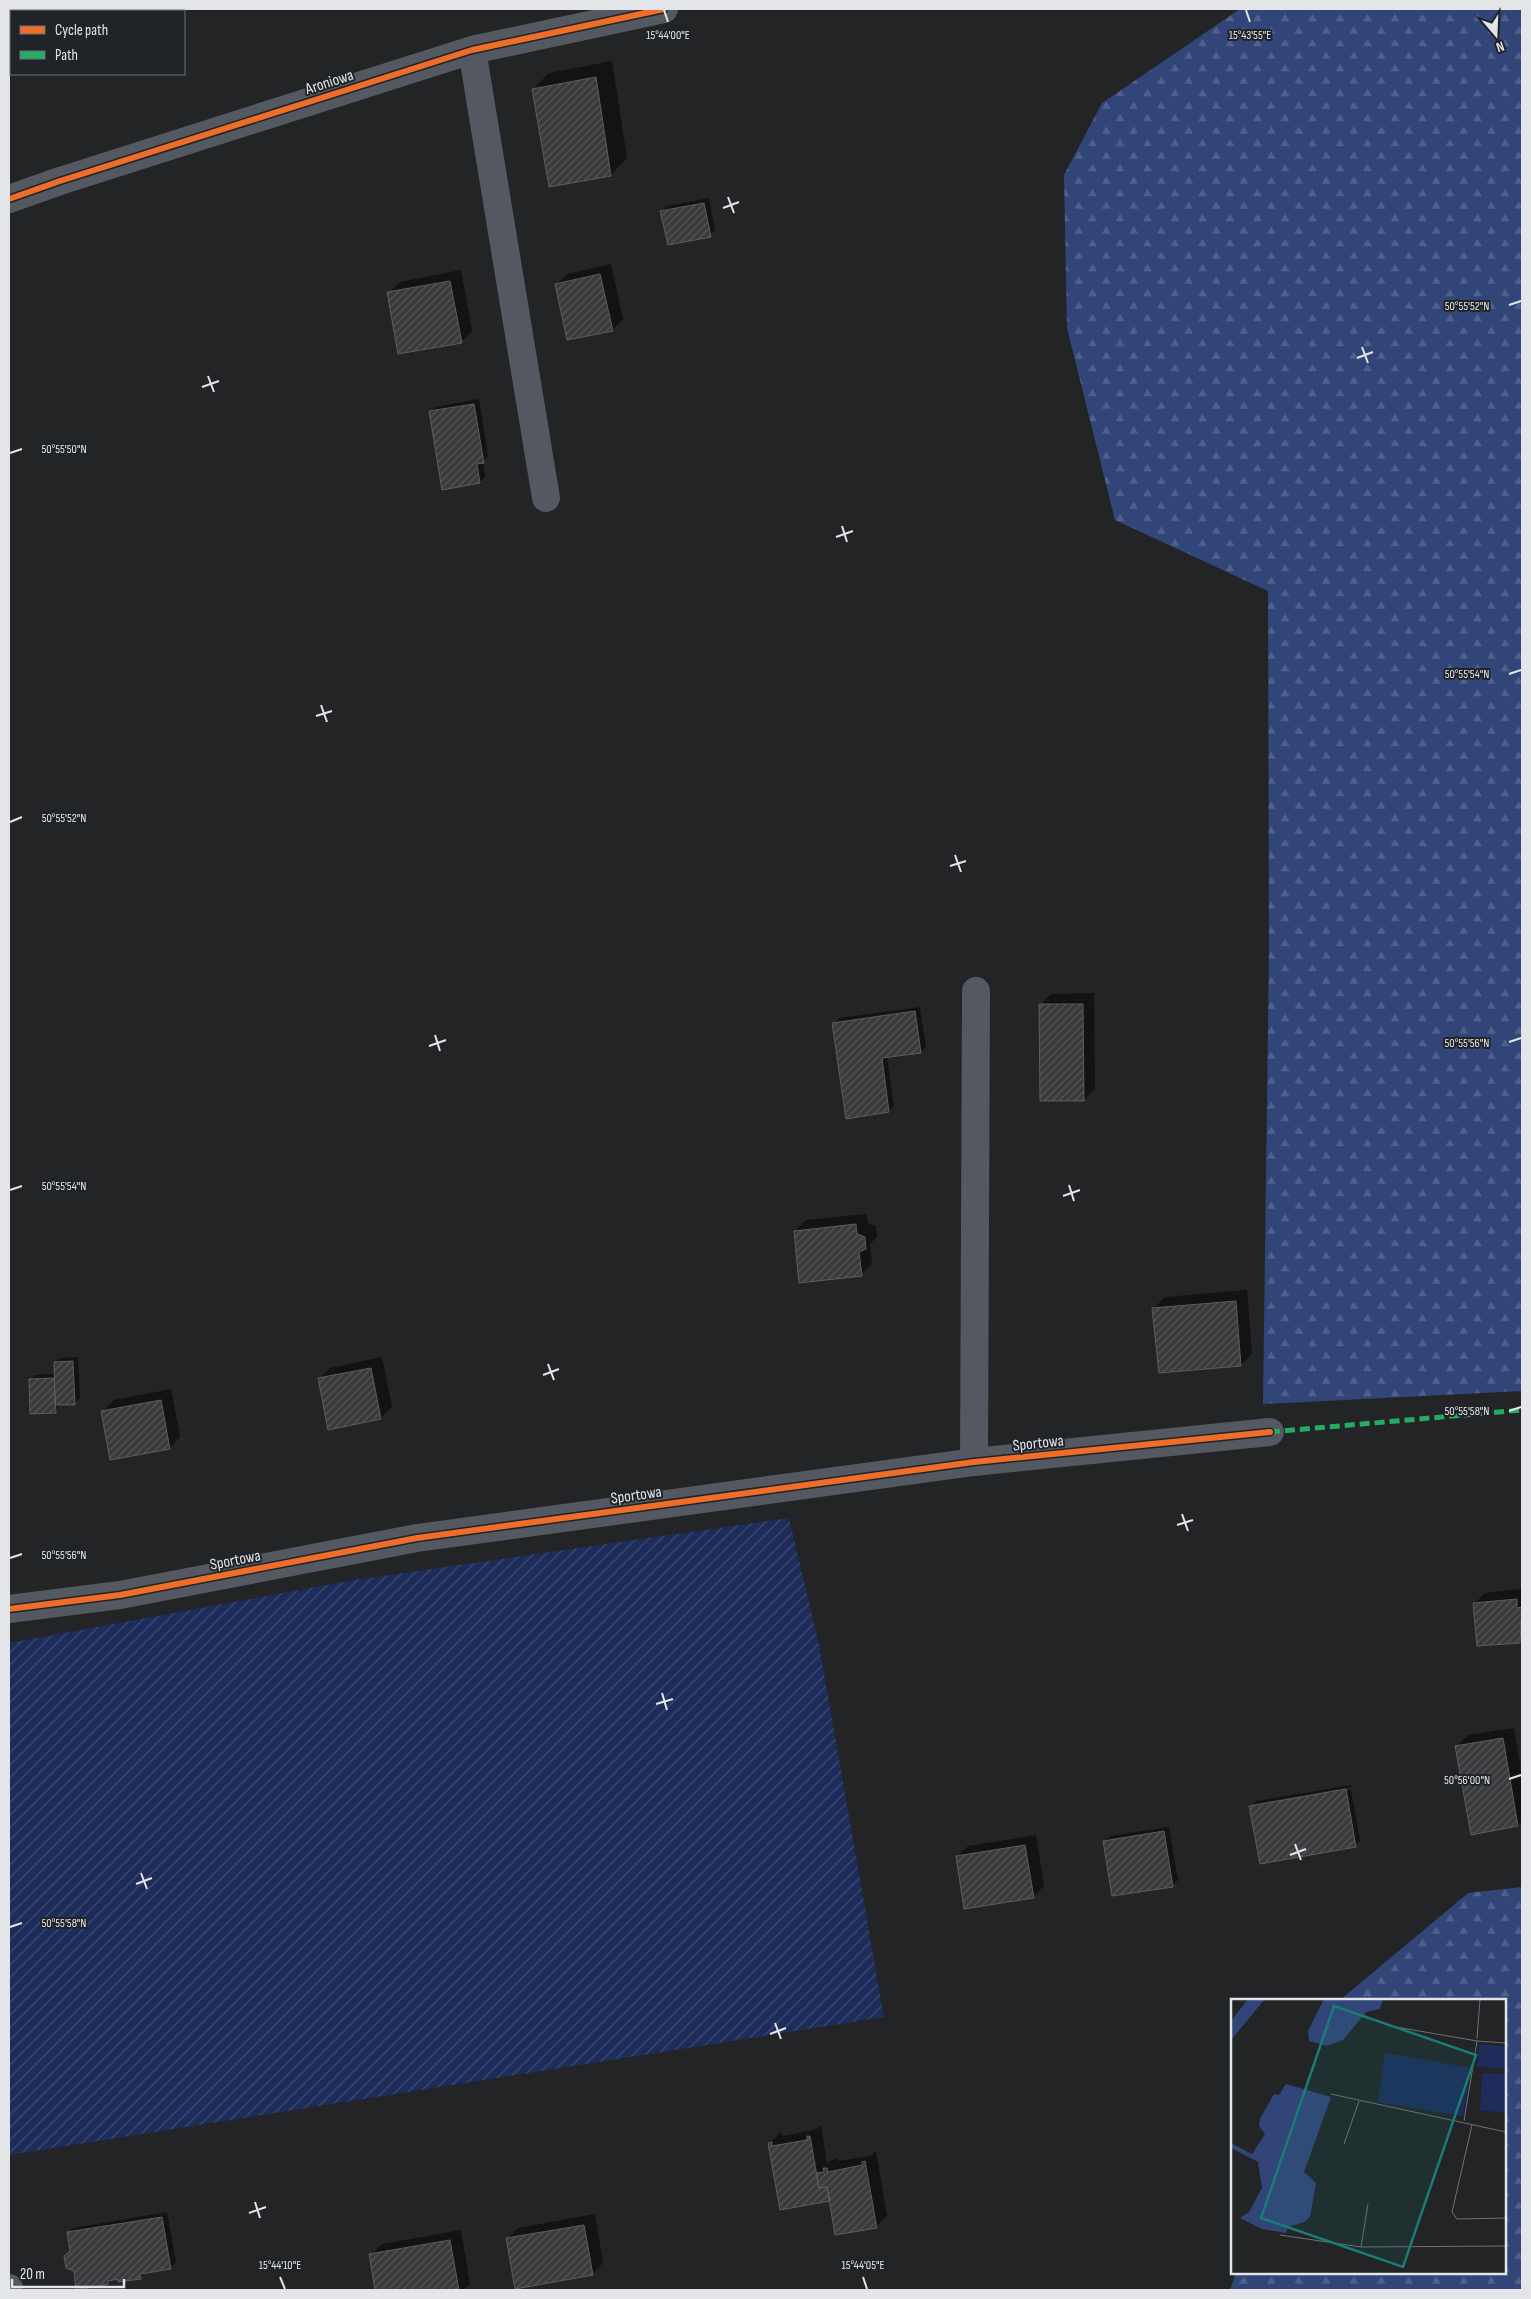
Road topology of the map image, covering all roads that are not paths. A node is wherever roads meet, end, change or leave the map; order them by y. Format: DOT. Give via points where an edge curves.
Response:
graph roads {
  1 [pos="664,9"];
  2 [pos="472,50"];
  3 [pos="9,199"];
  4 [pos="546,498"];
  5 [pos="976,991"];
  6 [pos="1270,1432"];
  7 [pos="974,1462"];
  8 [pos="9,1610"];
  1 -- 2 [label="street, Aroniowa"];
  2 -- 3 [label="street, Aroniowa"];
  2 -- 4 [label="street"];
  5 -- 7 [label="street"];
  6 -- 7 [label="street, Sportowa"];
  7 -- 8 [label="street, Sportowa" via="416,1538 120,1595"];
}
